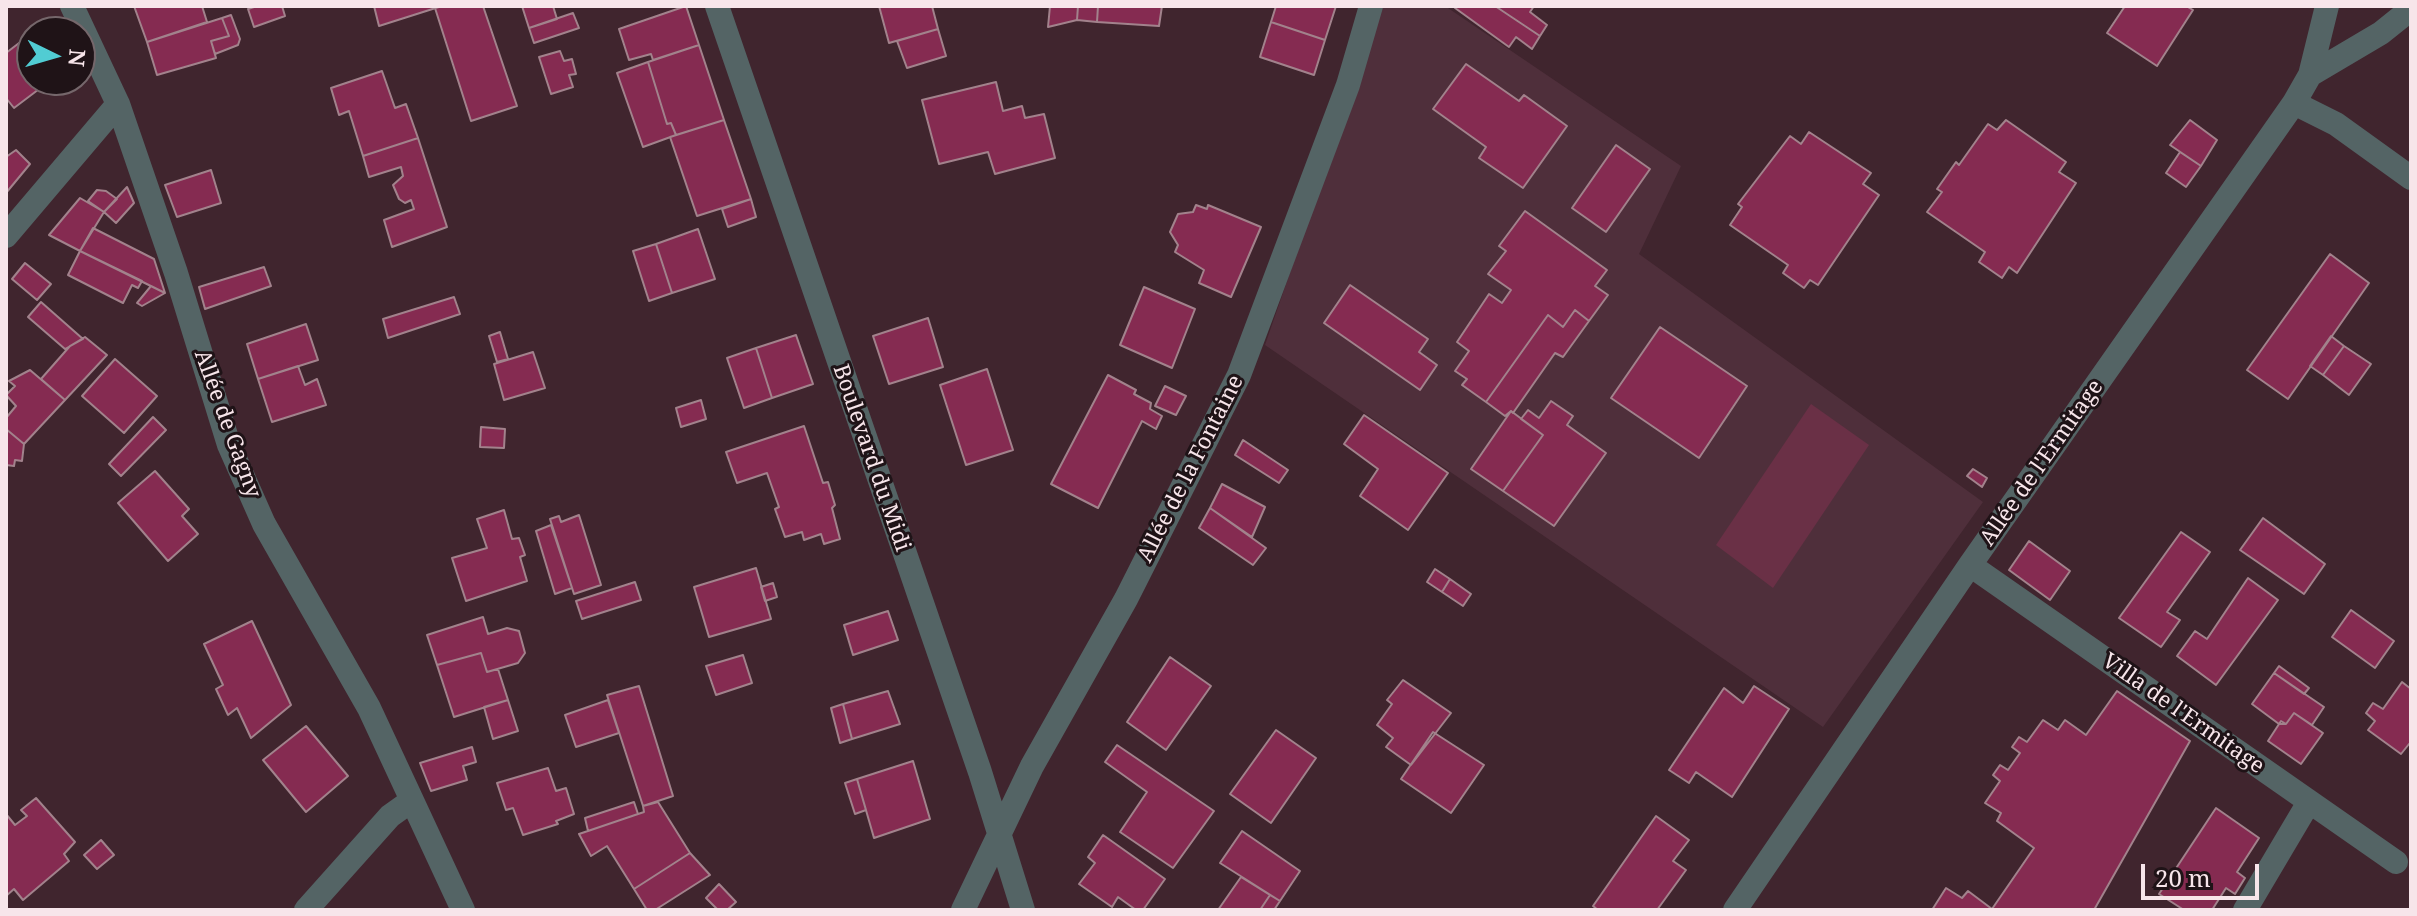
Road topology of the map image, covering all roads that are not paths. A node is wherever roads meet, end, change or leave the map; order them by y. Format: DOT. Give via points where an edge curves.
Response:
graph roads {
  1 [pos="72,6"];
  2 [pos="717,6"];
  3 [pos="1371,6"];
  4 [pos="2327,6"];
  5 [pos="2411,9"];
  6 [pos="2310,75"];
  7 [pos="2294,103"];
  8 [pos="118,104"];
  9 [pos="2411,178"];
  10 [pos="6,236"];
  11 [pos="1970,565"];
  12 [pos="411,801"];
  13 [pos="2309,802"];
  14 [pos="1000,834"];
  15 [pos="2396,862"];
  16 [pos="306,910"];
  17 [pos="463,910"];
  18 [pos="963,910"];
  19 [pos="1023,910"];
  20 [pos="1735,910"];
  21 [pos="2245,910"];
  1 -- 8 [label="street, Allée de Gagny"];
  2 -- 14 [label="street, Boulevard du Midi"];
  3 -- 14 [label="street, Allée de la Fontaine" via="1348,85 1239,375"];
  4 -- 6 [label="street, Allée de l'Ermitage"];
  5 -- 6 [label="street"];
  6 -- 7 [label="street, Allée de l'Ermitage"];
  7 -- 9 [label="street" via="2336,124"];
  7 -- 11 [label="street, Allée de l'Ermitage"];
  8 -- 10 [label="street"];
  8 -- 12 [label="street, Allée de Gagny" via="229,445 264,524 369,708"];
  11 -- 13 [label="street, Villa de l'Ermitage"];
  11 -- 20 [label="street, Allée de l'Ermitage"];
  12 -- 16 [label="street" via="390,816"];
  12 -- 17 [label="street, Allée de Gagny"];
  13 -- 15 [label="street, Villa de l'Ermitage"];
  13 -- 21 [label="street"];
  14 -- 18 [label="street, Allée de la Fontaine"];
  14 -- 19 [label="street, Boulevard du Midi"];
}
